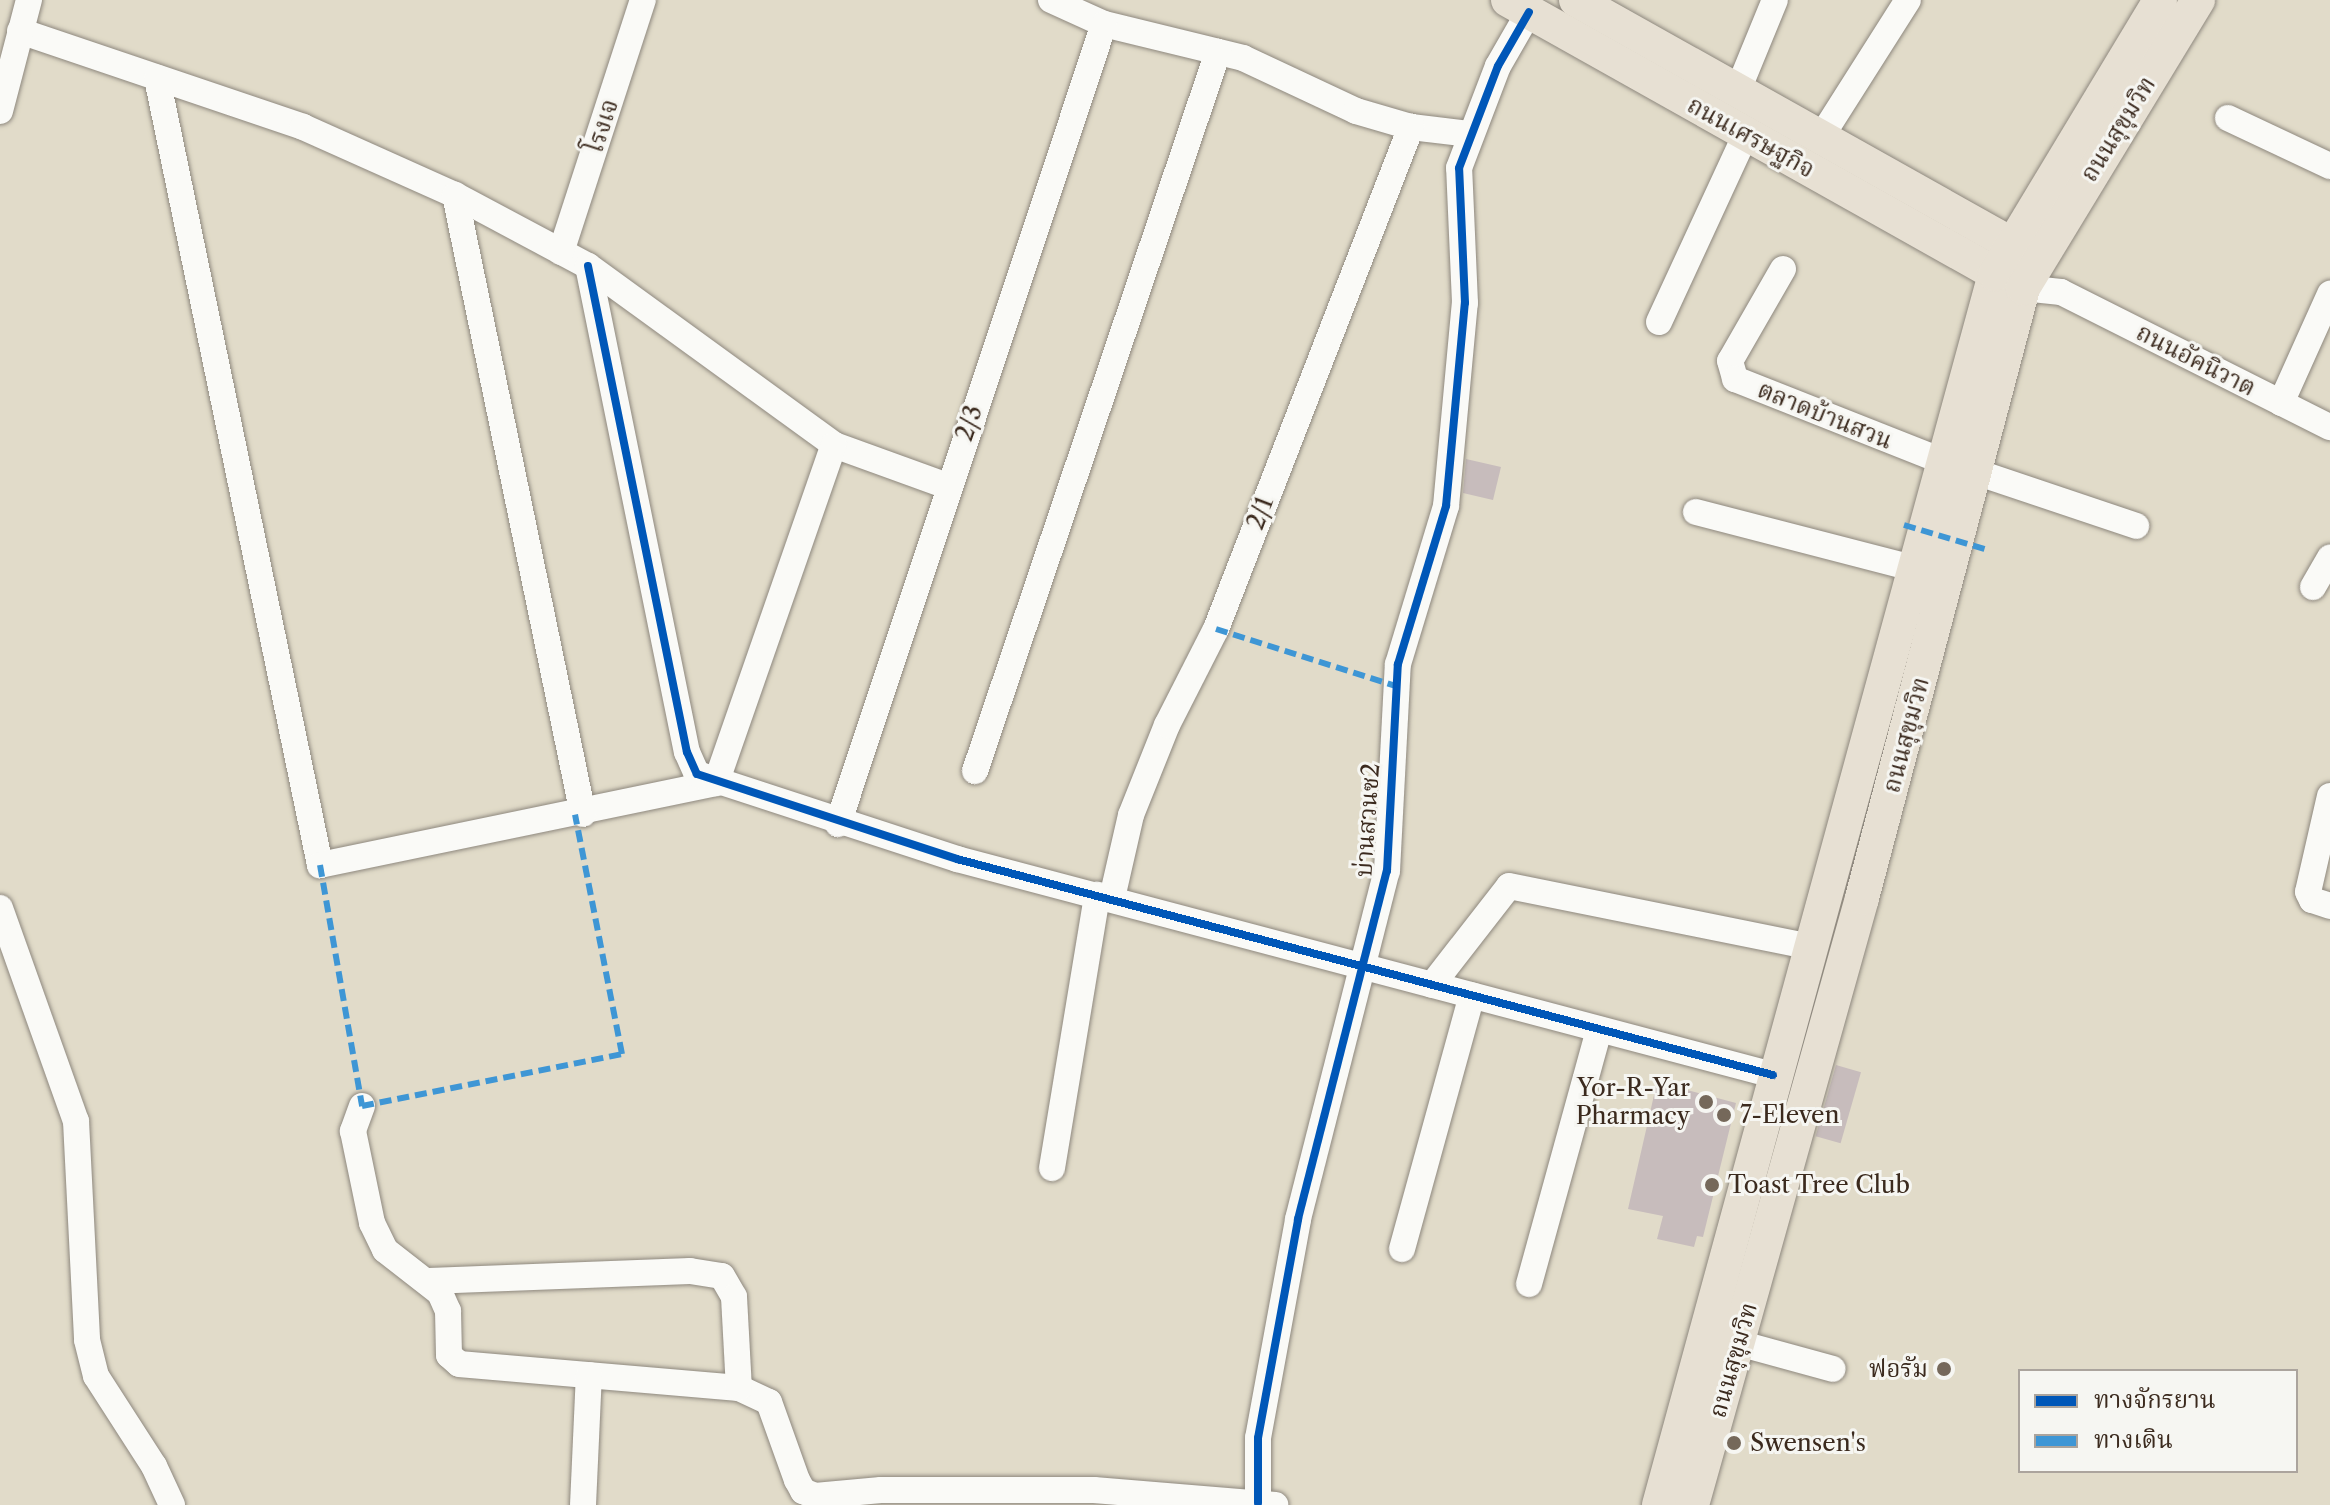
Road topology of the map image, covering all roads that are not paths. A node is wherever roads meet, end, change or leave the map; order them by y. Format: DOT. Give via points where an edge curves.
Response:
graph roads {
  1 [pos="29,0"];
  2 [pos="643,0"];
  3 [pos="1051,0"];
  4 [pos="1775,0"];
  5 [pos="1908,0"];
  6 [pos="2160,0"];
  7 [pos="2198,0"];
  8 [pos="1584,2"];
  9 [pos="1518,6"];
  10 [pos="1104,24"];
  11 [pos="20,31"];
  12 [pos="1218,52"];
  13 [pos="157,78"];
  14 [pos="1738,90"];
  15 [pos="0,111"];
  16 [pos="2228,118"];
  17 [pos="1411,127"];
  18 [pos="1469,134"];
  19 [pos="1746,134"];
  20 [pos="1821,137"];
  21 [pos="2330,166"];
  22 [pos="455,195"];
  23 [pos="561,252"];
  24 [pos="588,266"];
  25 [pos="2016,266"];
  26 [pos="1783,269"];
  27 [pos="2330,294"];
  28 [pos="1659,322"];
  29 [pos="2281,403"];
  30 [pos="2330,427"];
  31 [pos="834,445"];
  32 [pos="1942,461"];
  33 [pos="1976,472"];
  34 [pos="947,486"];
  35 [pos="1696,512"];
  36 [pos="2136,526"];
  37 [pos="2330,557"];
  38 [pos="1912,568"];
  39 [pos="2313,587"];
  40 [pos="975,771"];
  41 [pos="716,783"];
  42 [pos="2330,796"];
  43 [pos="583,814"];
  44 [pos="838,824"];
  45 [pos="1105,897"];
  46 [pos="2330,906"];
  47 [pos="0,908"];
  48 [pos="1811,947"];
  49 [pos="1364,965"];
  50 [pos="1432,985"];
  51 [pos="1472,995"];
  52 [pos="1599,1029"];
  53 [pos="1773,1075"];
  54 [pos="362,1106"];
  55 [pos="1052,1168"];
  56 [pos="1402,1249"];
  57 [pos="429,1281"];
  58 [pos="1529,1284"];
  59 [pos="1738,1343"];
  60 [pos="1833,1369"];
  61 [pos="589,1375"];
  62 [pos="739,1388"];
  63 [pos="883,1498"];
  64 [pos="1255,1504"];
  65 [pos="172,1505"];
  66 [pos="583,1505"];
  67 [pos="1659,1505"];
  68 [pos="1692,1505"];
  1 -- 11 [label="street"];
  2 -- 23 [label="street, โรงเจ"];
  3 -- 10 [label="street"];
  4 -- 14 [label="street"];
  5 -- 20 [label="street"];
  6 -- 25 [label="main road, ถนนสุขุมวิท"];
  7 -- 25 [label="main road, ถนนสุขุมวิท"];
  8 -- 14 [label="main road, ถนนเศรษฐกิจ"];
  9 -- 18 [label="street, บ่านสวนซ2"];
  9 -- 19 [label="main road, ถนนเศรษฐกิจ"];
  10 -- 12 [label="street"];
  10 -- 34 [label="street, 2/3"];
  11 -- 13 [label="street"];
  11 -- 15 [label="street"];
  12 -- 17 [label="street" via="1356,111"];
  12 -- 40 [label="street"];
  13 -- 22 [label="street" via="303,127"];
  13 -- 43 [label="street" via="320,865"];
  14 -- 20 [label="main road, ถนนเศรษฐกิจ"];
  16 -- 21 [label="street"];
  17 -- 18 [label="street"];
  17 -- 45 [label="street, 2/1" via="1216,629 1167,725 1131,815"];
  18 -- 49 [label="street, บ่านสวนซ2" via="1459,168 1465,303 1446,506 1398,664 1387,871"];
  19 -- 25 [label="main road, ถนนเศรษฐกิจ"];
  19 -- 28 [label="street"];
  20 -- 25 [label="main road, ถนนเศรษฐกิจ"];
  22 -- 23 [label="street"];
  22 -- 43 [label="street"];
  23 -- 24 [label="street"];
  24 -- 31 [label="street"];
  24 -- 41 [label="street" via="687,752 697,774"];
  25 -- 29 [label="street, ถนนอัคนิวาต"];
  25 -- 32 [label="main road, ถนนสุขุมวิท"];
  25 -- 33 [label="main road, ถนนสุขุมวิท"];
  26 -- 32 [label="street, ตลาดบ้านสวน" via="1730,361 1735,379"];
  27 -- 29 [label="street"];
  29 -- 30 [label="street, ถนนอัคนิวาต"];
  31 -- 34 [label="street"];
  31 -- 41 [label="street"];
  32 -- 38 [label="main road, ถนนสุขุมวิท"];
  33 -- 36 [label="street"];
  33 -- 59 [label="main road, ถนนสุขุมวิท"];
  34 -- 44 [label="street, 2/3"];
  35 -- 38 [label="street"];
  37 -- 39 [label="street"];
  38 -- 48 [label="main road, ถนนสุขุมวิท"];
  41 -- 43 [label="street"];
  41 -- 44 [label="street"];
  42 -- 46 [label="street" via="2308,892 2312,900"];
  44 -- 45 [label="street"];
  45 -- 49 [label="street"];
  45 -- 55 [label="street, 2/1"];
  47 -- 65 [label="street" via="76,1121 87,1340 96,1376 154,1466"];
  48 -- 50 [label="street" via="1509,886"];
  48 -- 53 [label="main road, ถนนสุขุมวิท"];
  49 -- 50 [label="street"];
  49 -- 64 [label="street, บ่านสวนซ2" via="1298,1219 1258,1438"];
  50 -- 51 [label="street"];
  51 -- 52 [label="street"];
  51 -- 56 [label="street"];
  52 -- 53 [label="street"];
  52 -- 58 [label="street"];
  53 -- 67 [label="main road, ถนนสุขุมวิท"];
  54 -- 57 [label="street" via="353,1131 372,1223 385,1250"];
  57 -- 61 [label="street" via="448,1311 453,1361"];
  57 -- 62 [label="street" via="690,1271 722,1276 734,1297"];
  59 -- 60 [label="street"];
  59 -- 68 [label="main road, ถนนสุขุมวิท"];
  61 -- 62 [label="street"];
  61 -- 66 [label="street"];
  62 -- 63 [label="street" via="775,1410 803,1491"];
  63 -- 64 [label="street" via="1094,1490"];
}
